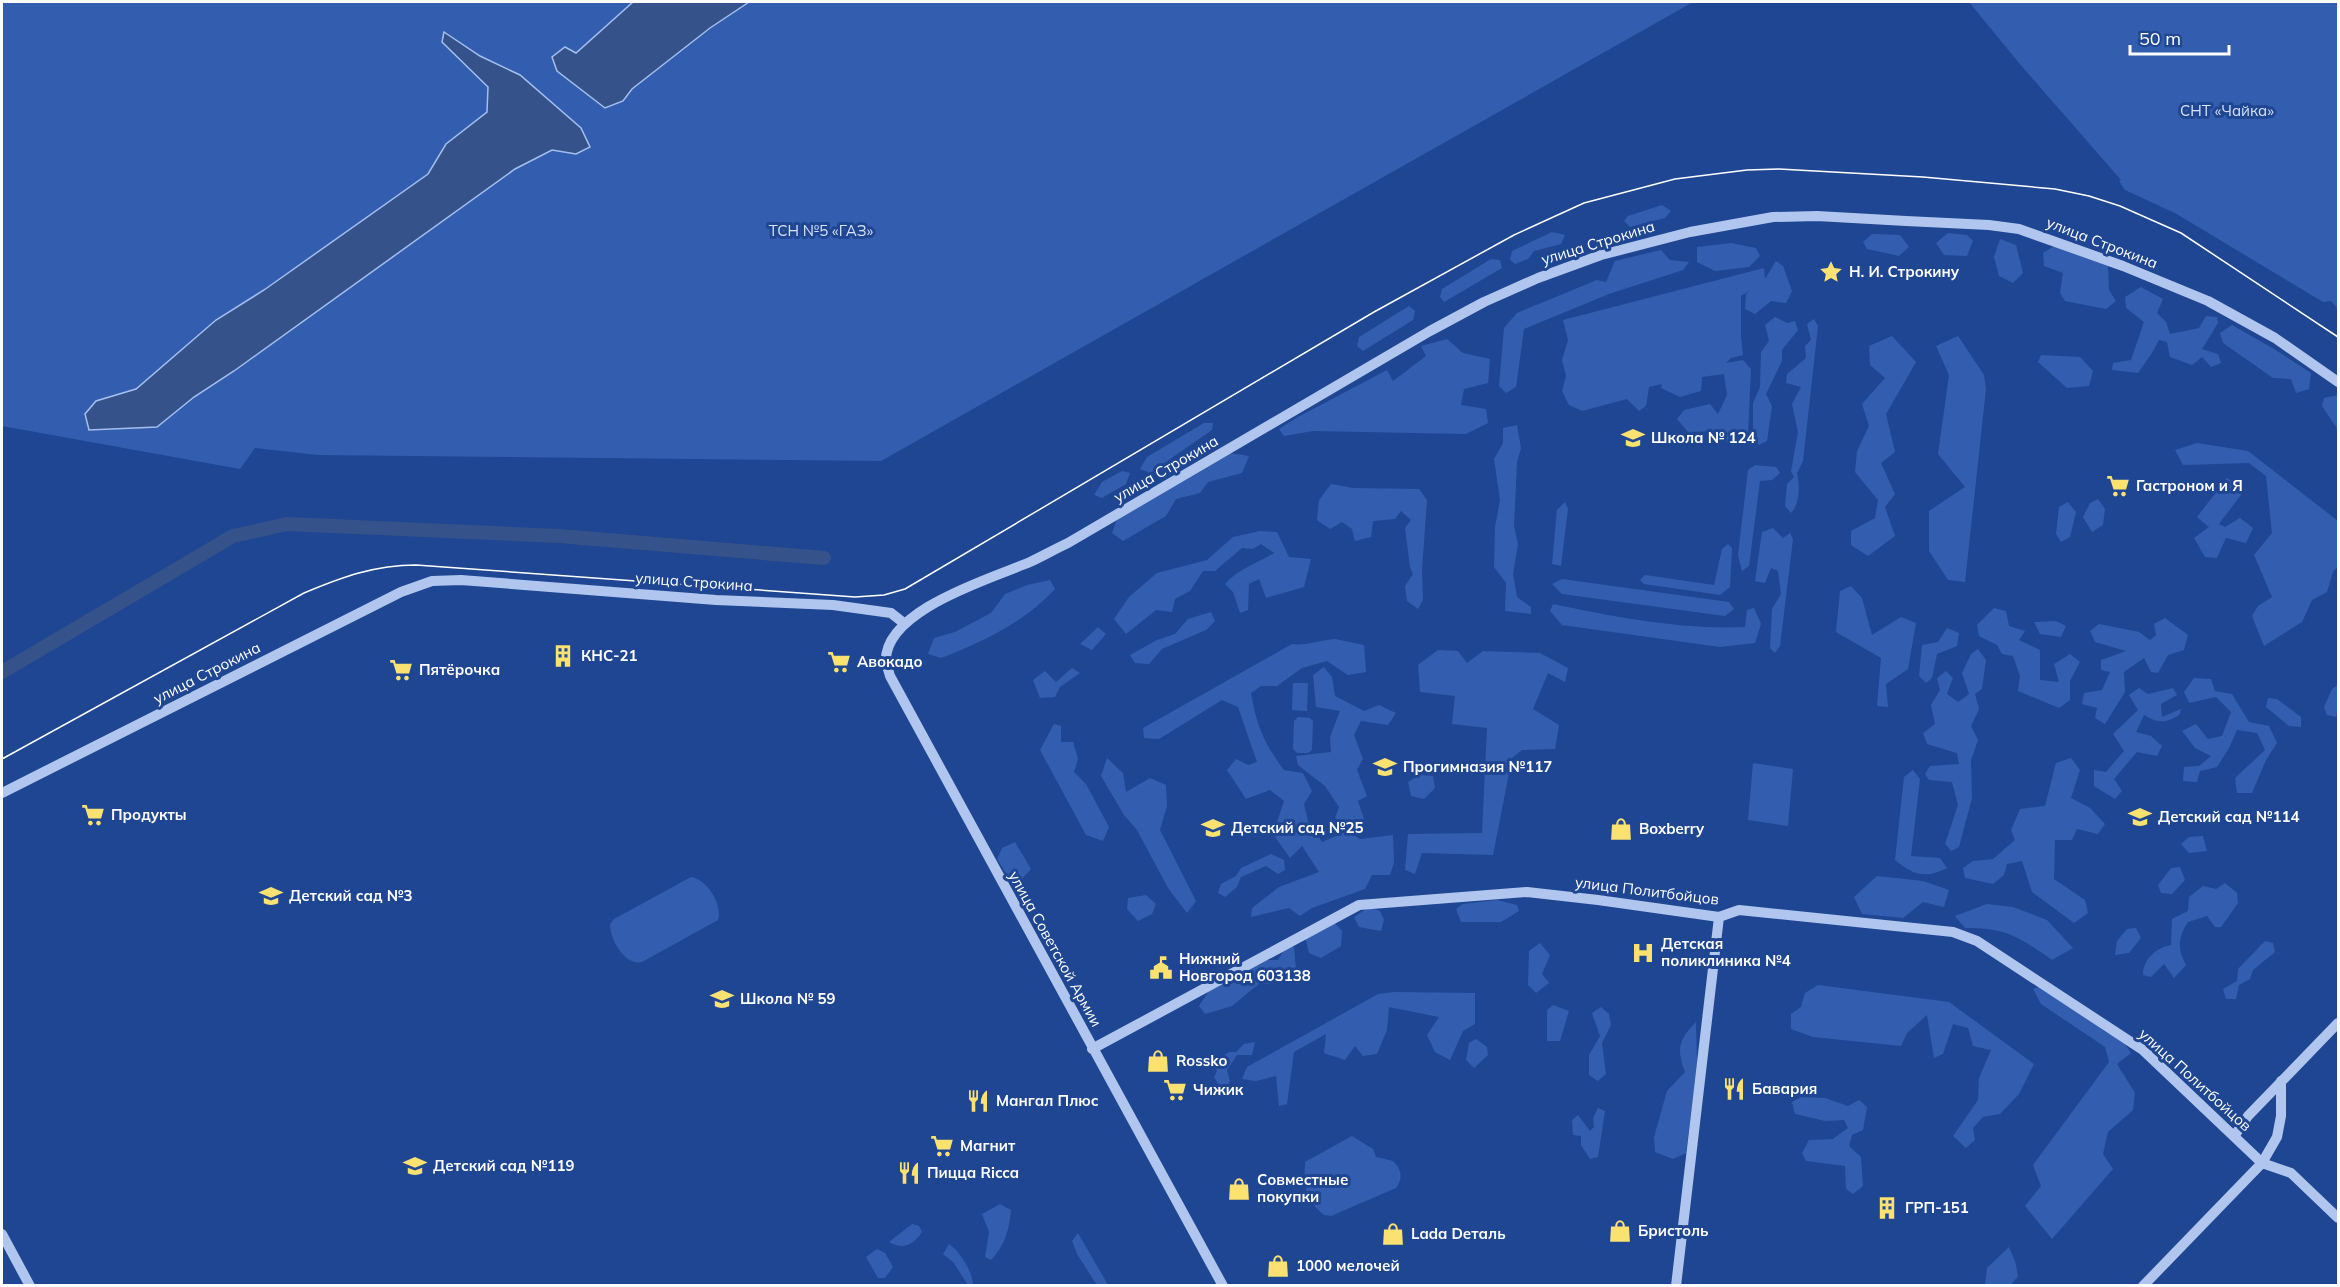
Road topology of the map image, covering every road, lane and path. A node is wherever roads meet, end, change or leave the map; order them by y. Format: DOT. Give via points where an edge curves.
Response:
graph roads {
  1 [pos="2338,382"];
  2 [pos="905,624"];
  3 [pos="2,793"];
  4 [pos="1719,916"];
  5 [pos="2338,1023"];
  6 [pos="1092,1049"];
  7 [pos="2281,1081"];
  8 [pos="2235,1135"];
  9 [pos="2262,1162"];
  10 [pos="2338,1218"];
  11 [pos="2,1234"];
  12 [pos="30,1286"];
  13 [pos="1223,1286"];
  14 [pos="1676,1286"];
  15 [pos="2143,1286"];
  1 -- 2 [label="street, улица Строкина" via="2275,338 2208,301 2041,236 1989,225 1773,217 1690,232 1601,255 1484,302 1068,543 966,586"];
  2 -- 3 [label="street, улица Строкина" via="891,613 833,605 432,581 333,625"];
  2 -- 6 [label="street, улица Советской Армии" via="888,652 890,676"];
  4 -- 6 [label="street, улица Политбойцов" via="1527,892 1359,905"];
  4 -- 8 [label="street, улица Политбойцов" via="1739,910 1953,932 1977,941 2143,1050"];
  4 -- 14 [label="street"];
  5 -- 7 [label="street"];
  6 -- 13 [label="street, улица Советской Армии"];
  7 -- 8 [label="street"];
  7 -- 9 [label="street" via="2277,1137"];
  8 -- 9 [label="street, улица Политбойцов"];
  9 -- 10 [label="street, улица Политбойцов" via="2291,1173"];
  9 -- 15 [label="street"];
  11 -- 12 [label="street"];
}
